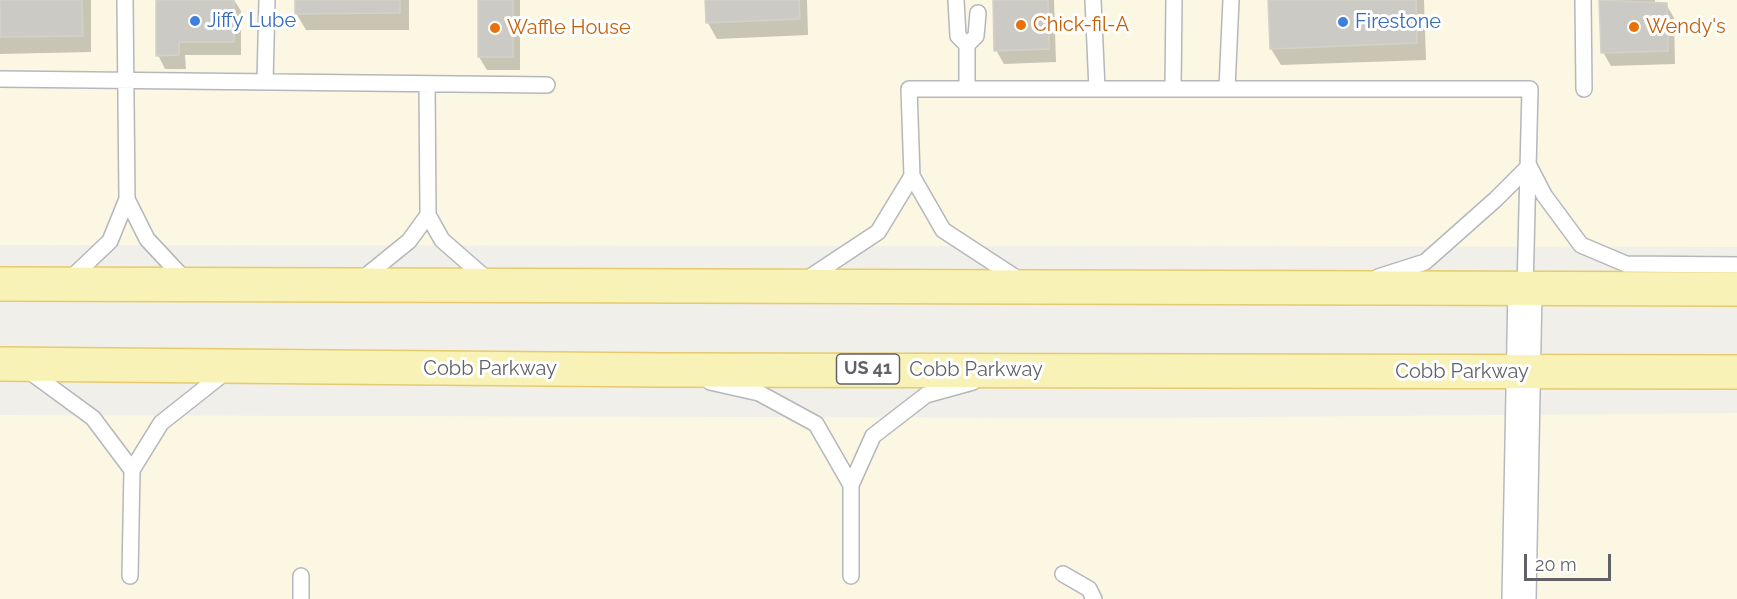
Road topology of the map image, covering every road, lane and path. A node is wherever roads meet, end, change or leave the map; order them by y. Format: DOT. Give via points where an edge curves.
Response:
graph roads {
  1 [pos="125,0"];
  2 [pos="267,0"];
  3 [pos="956,0"];
  4 [pos="1093,0"];
  5 [pos="1174,0"];
  6 [pos="1231,0"];
  7 [pos="1583,0"];
  8 [pos="978,13"];
  9 [pos="967,45"];
  10 [pos="0,80"];
  11 [pos="126,81"];
  12 [pos="265,82"];
  13 [pos="428,84"];
  14 [pos="547,85"];
  15 [pos="967,87"];
  16 [pos="1173,88"];
  17 [pos="1227,88"];
  18 [pos="1097,89"];
  19 [pos="1584,89"];
  20 [pos="1529,166"];
  21 [pos="912,176"];
  22 [pos="127,199"];
  23 [pos="428,215"];
  24 [pos="1737,266"];
  25 [pos="0,284"];
  26 [pos="63,284"];
  27 [pos="190,285"];
  28 [pos="354,286"];
  29 [pos="495,286"];
  30 [pos="796,286"];
  31 [pos="1031,287"];
  32 [pos="1344,288"];
  33 [pos="1525,289"];
  34 [pos="1737,289"];
  35 [pos="9,364"];
  36 [pos="231,368"];
  37 [pos="661,370"];
  38 [pos="1015,370"];
  39 [pos="1522,371"];
  40 [pos="1737,372"];
  41 [pos="132,470"];
  42 [pos="851,484"];
  43 [pos="1064,574"];
  44 [pos="130,576"];
  45 [pos="301,576"];
  46 [pos="851,576"];
  47 [pos="301,599"];
  48 [pos="1094,599"];
  49 [pos="1519,599"];
  1 -- 11 [label="lane"];
  2 -- 12 [label="lane"];
  3 -- 9 [label="lane" via="958,36"];
  4 -- 18 [label="lane"];
  5 -- 16 [label="lane"];
  6 -- 17 [label="lane"];
  7 -- 19 [label="lane"];
  8 -- 9 [label="lane" via="976,36"];
  9 -- 15 [label="lane"];
  10 -- 11 [label="lane"];
  11 -- 12 [label="lane"];
  11 -- 22 [label="lane"];
  12 -- 13 [label="lane"];
  13 -- 14 [label="lane"];
  13 -- 23 [label="lane"];
  15 -- 18 [label="lane"];
  15 -- 21 [label="lane" via="909,89"];
  16 -- 17 [label="lane"];
  16 -- 18 [label="lane"];
  17 -- 20 [label="lane" via="1530,89"];
  20 -- 24 [label="lane" via="1544,195 1581,245 1626,264"];
  20 -- 32 [label="lane" via="1425,262"];
  20 -- 33 [label="lane"];
  21 -- 30 [label="lane" via="878,232"];
  21 -- 31 [label="lane" via="944,230"];
  22 -- 26 [label="lane" via="110,241"];
  22 -- 27 [label="lane" via="147,239"];
  23 -- 28 [label="lane" via="410,241"];
  23 -- 29 [label="lane" via="442,240"];
  25 -- 26 [label="main road"];
  26 -- 27 [label="main road"];
  27 -- 28 [label="main road"];
  28 -- 29 [label="main road"];
  29 -- 30 [label="main road"];
  30 -- 31 [label="main road"];
  31 -- 32 [label="main road"];
  32 -- 33 [label="main road"];
  33 -- 34 [label="main road"];
  33 -- 39 [label="street"];
  35 -- 36 [label="main road, Cobb Parkway / US 41"];
  35 -- 41 [label="lane" via="93,418"];
  36 -- 37 [label="main road, Cobb Parkway / US 41"];
  36 -- 41 [label="lane" via="161,423"];
  37 -- 38 [label="main road, Cobb Parkway / US 41"];
  37 -- 42 [label="lane" via="759,393 816,424"];
  38 -- 39 [label="main road, Cobb Parkway / US 41"];
  38 -- 42 [label="lane" via="926,395 873,436"];
  39 -- 40 [label="main road, Cobb Parkway / US 41"];
  39 -- 49 [label="street"];
  41 -- 44 [label="lane"];
  42 -- 46 [label="lane"];
  43 -- 48 [label="lane" via="1089,589"];
  45 -- 47 [label="lane"];
}
